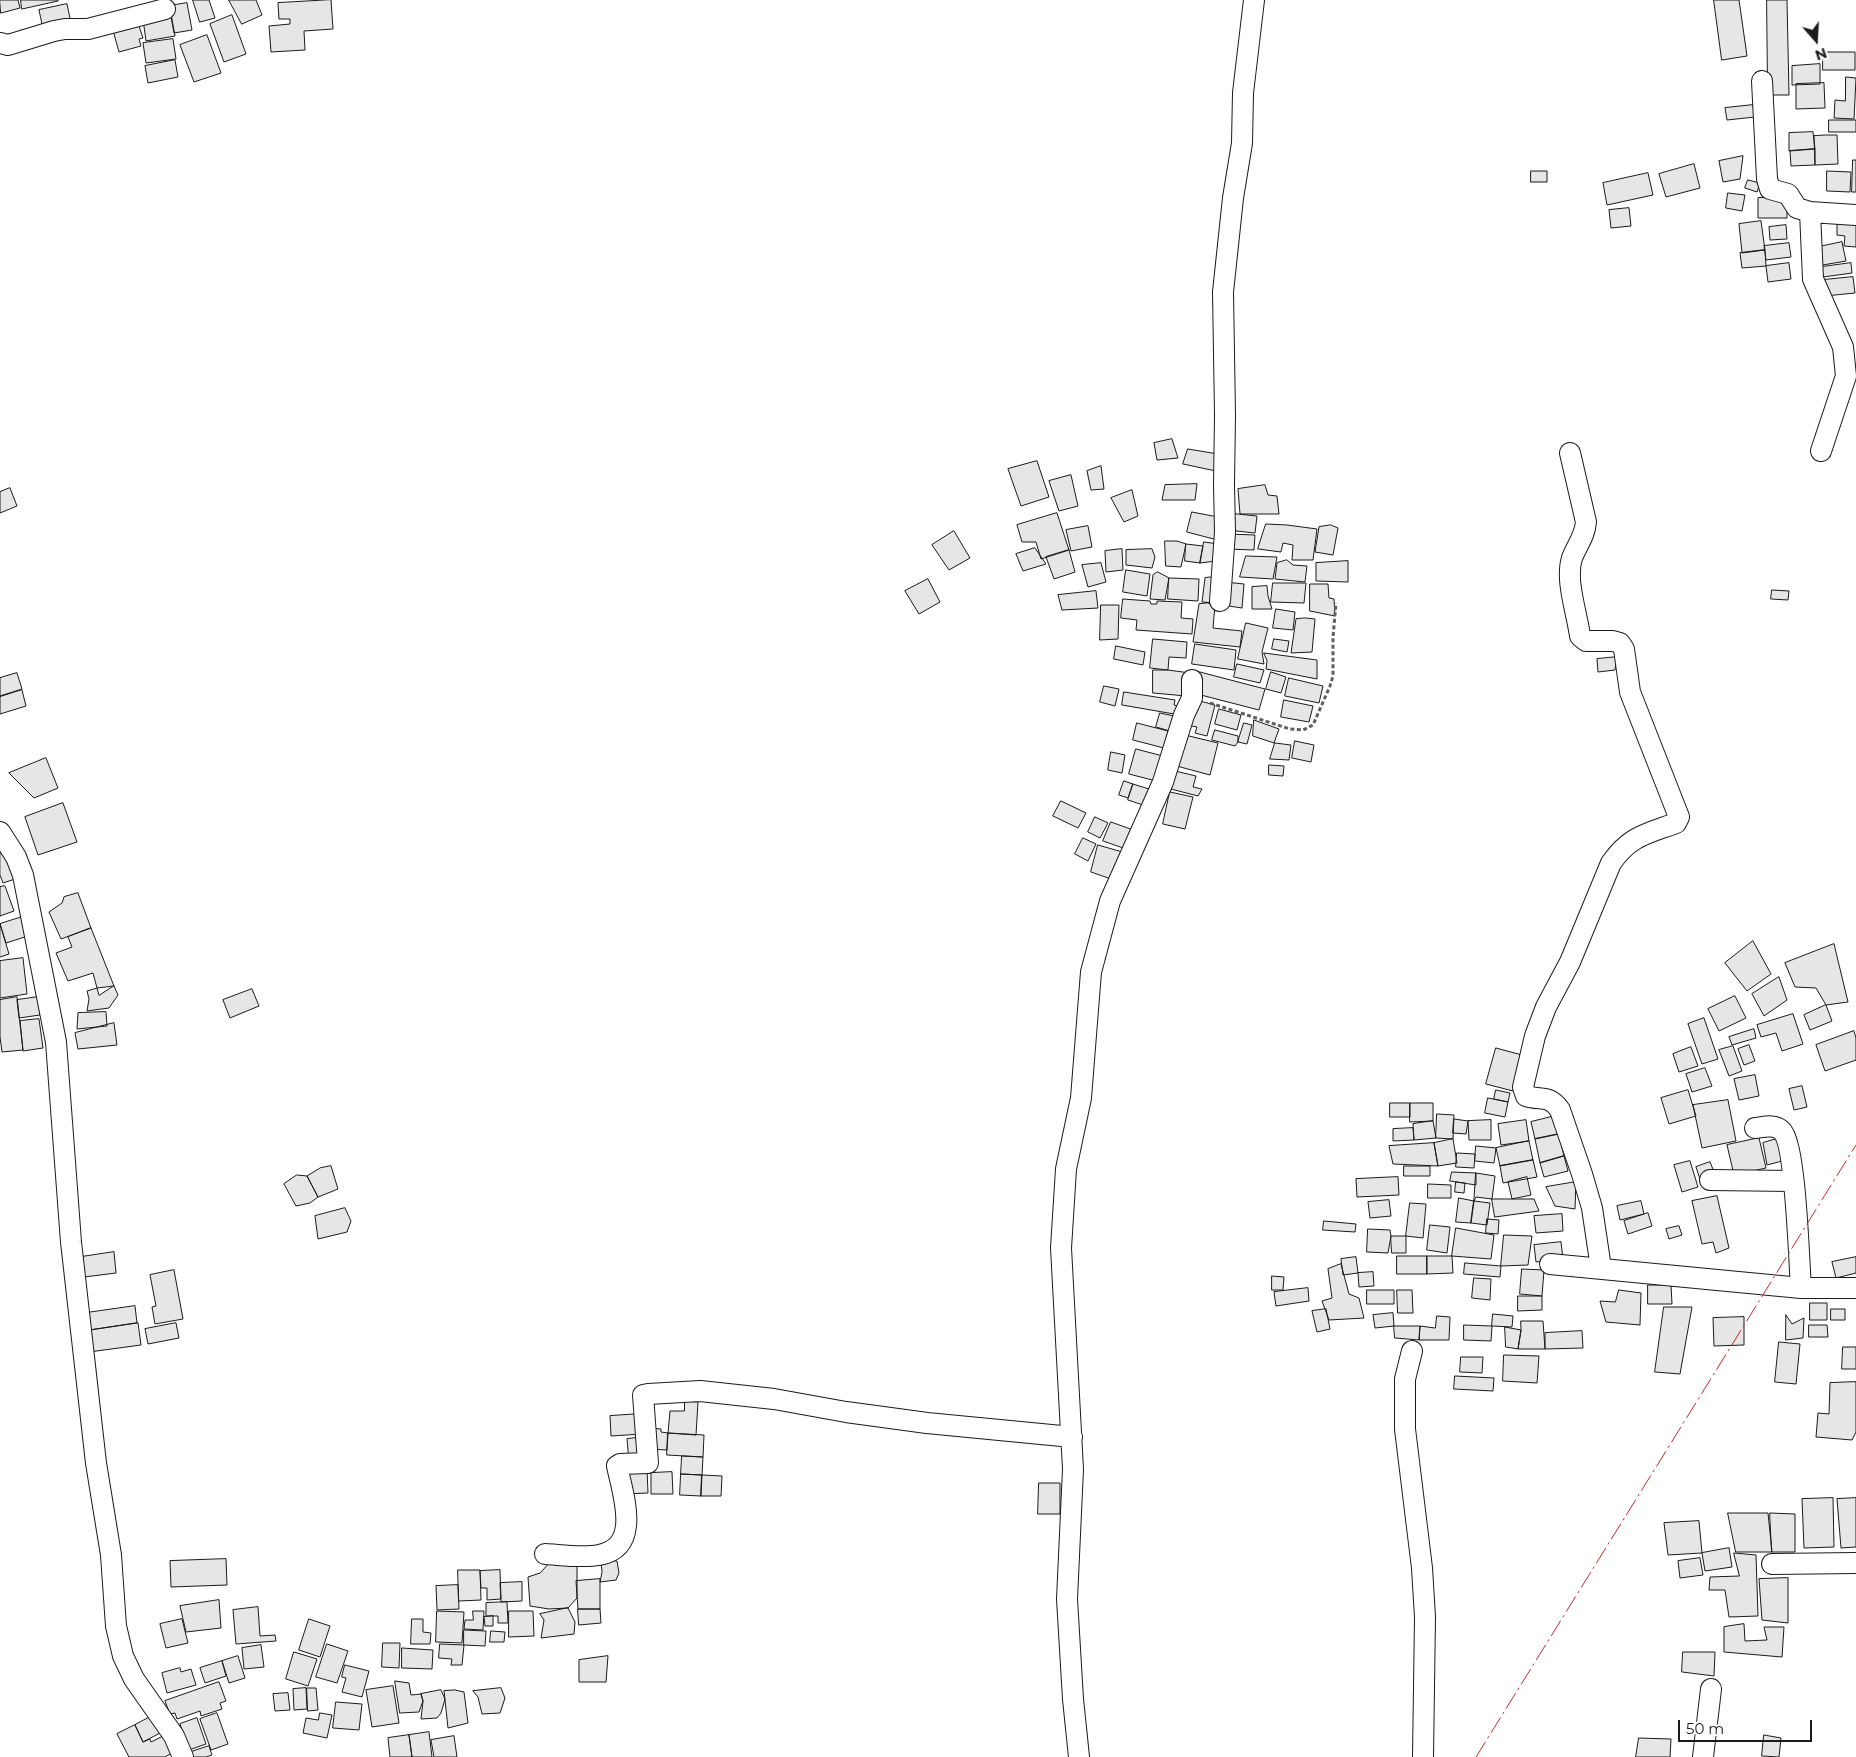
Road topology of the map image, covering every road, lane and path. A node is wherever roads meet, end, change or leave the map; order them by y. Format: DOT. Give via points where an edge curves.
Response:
graph roads {
  1 [pos="1254,0"];
  2 [pos="165,9"];
  3 [pos="0,43"];
  4 [pos="1762,81"];
  5 [pos="1810,212"];
  6 [pos="1856,215"];
  7 [pos="1821,451"];
  8 [pos="1570,453"];
  9 [pos="1220,601"];
  10 [pos="1336,603"];
  11 [pos="1192,689"];
  12 [pos="0,832"];
  13 [pos="1755,1128"];
  14 [pos="1710,1180"];
  15 [pos="1793,1181"];
  16 [pos="1550,1264"];
  17 [pos="1601,1268"];
  18 [pos="1801,1288"];
  19 [pos="1856,1288"];
  20 [pos="1412,1351"];
  21 [pos="1072,1437"];
  22 [pos="545,1554"];
  23 [pos="1856,1563"];
  24 [pos="1772,1564"];
  25 [pos="1711,1689"];
  26 [pos="183,1757"];
  27 [pos="1080,1757"];
  28 [pos="1423,1757"];
  29 [pos="1703,1757"];
  1 -- 9 [label="street" via="1242,143 1223,292 1224,532"];
  2 -- 3 [label="street" via="88,29 64,29 8,45"];
  4 -- 5 [label="street" via="1770,189 1788,194 1797,208"];
  5 -- 6 [label="street"];
  5 -- 7 [label="street" via="1813,279 1843,346 1846,376"];
  8 -- 17 [label="street" via="1586,522 1586,531 1572,558 1570,574 1580,636 1586,641 1614,641 1624,649 1630,692 1679,817 1676,823 1632,840 1611,863 1570,962 1546,1007 1535,1036 1523,1087 1526,1096 1546,1098 1560,1110 1592,1208"];
  10 -- 11 [label="path" via="1333,676 1317,717 1308,729 1290,729"];
  11 -- 21 [label="street" via="1163,782 1110,901 1091,972 1081,1098 1066,1169 1062,1223"];
  12 -- 26 [label="street" via="23,875 56,1042 70,1242 96,1463 111,1555 116,1626 123,1656 134,1679 174,1736"];
  13 -- 15 [label="street" via="1774,1126 1782,1130 1792,1161"];
  14 -- 15 [label="street"];
  15 -- 18 [label="street"];
  16 -- 17 [label="street"];
  17 -- 18 [label="street"];
  18 -- 19 [label="street"];
  20 -- 28 [label="street" via="1405,1379 1405,1429 1425,1617"];
  21 -- 22 [label="street" via="927,1423 700,1391 648,1394 644,1395 648,1463 617,1466 627,1523 625,1537 614,1551 598,1556"];
  21 -- 27 [label="street" via="1067,1599"];
  23 -- 24 [label="street"];
  25 -- 29 [label="street"];
}
